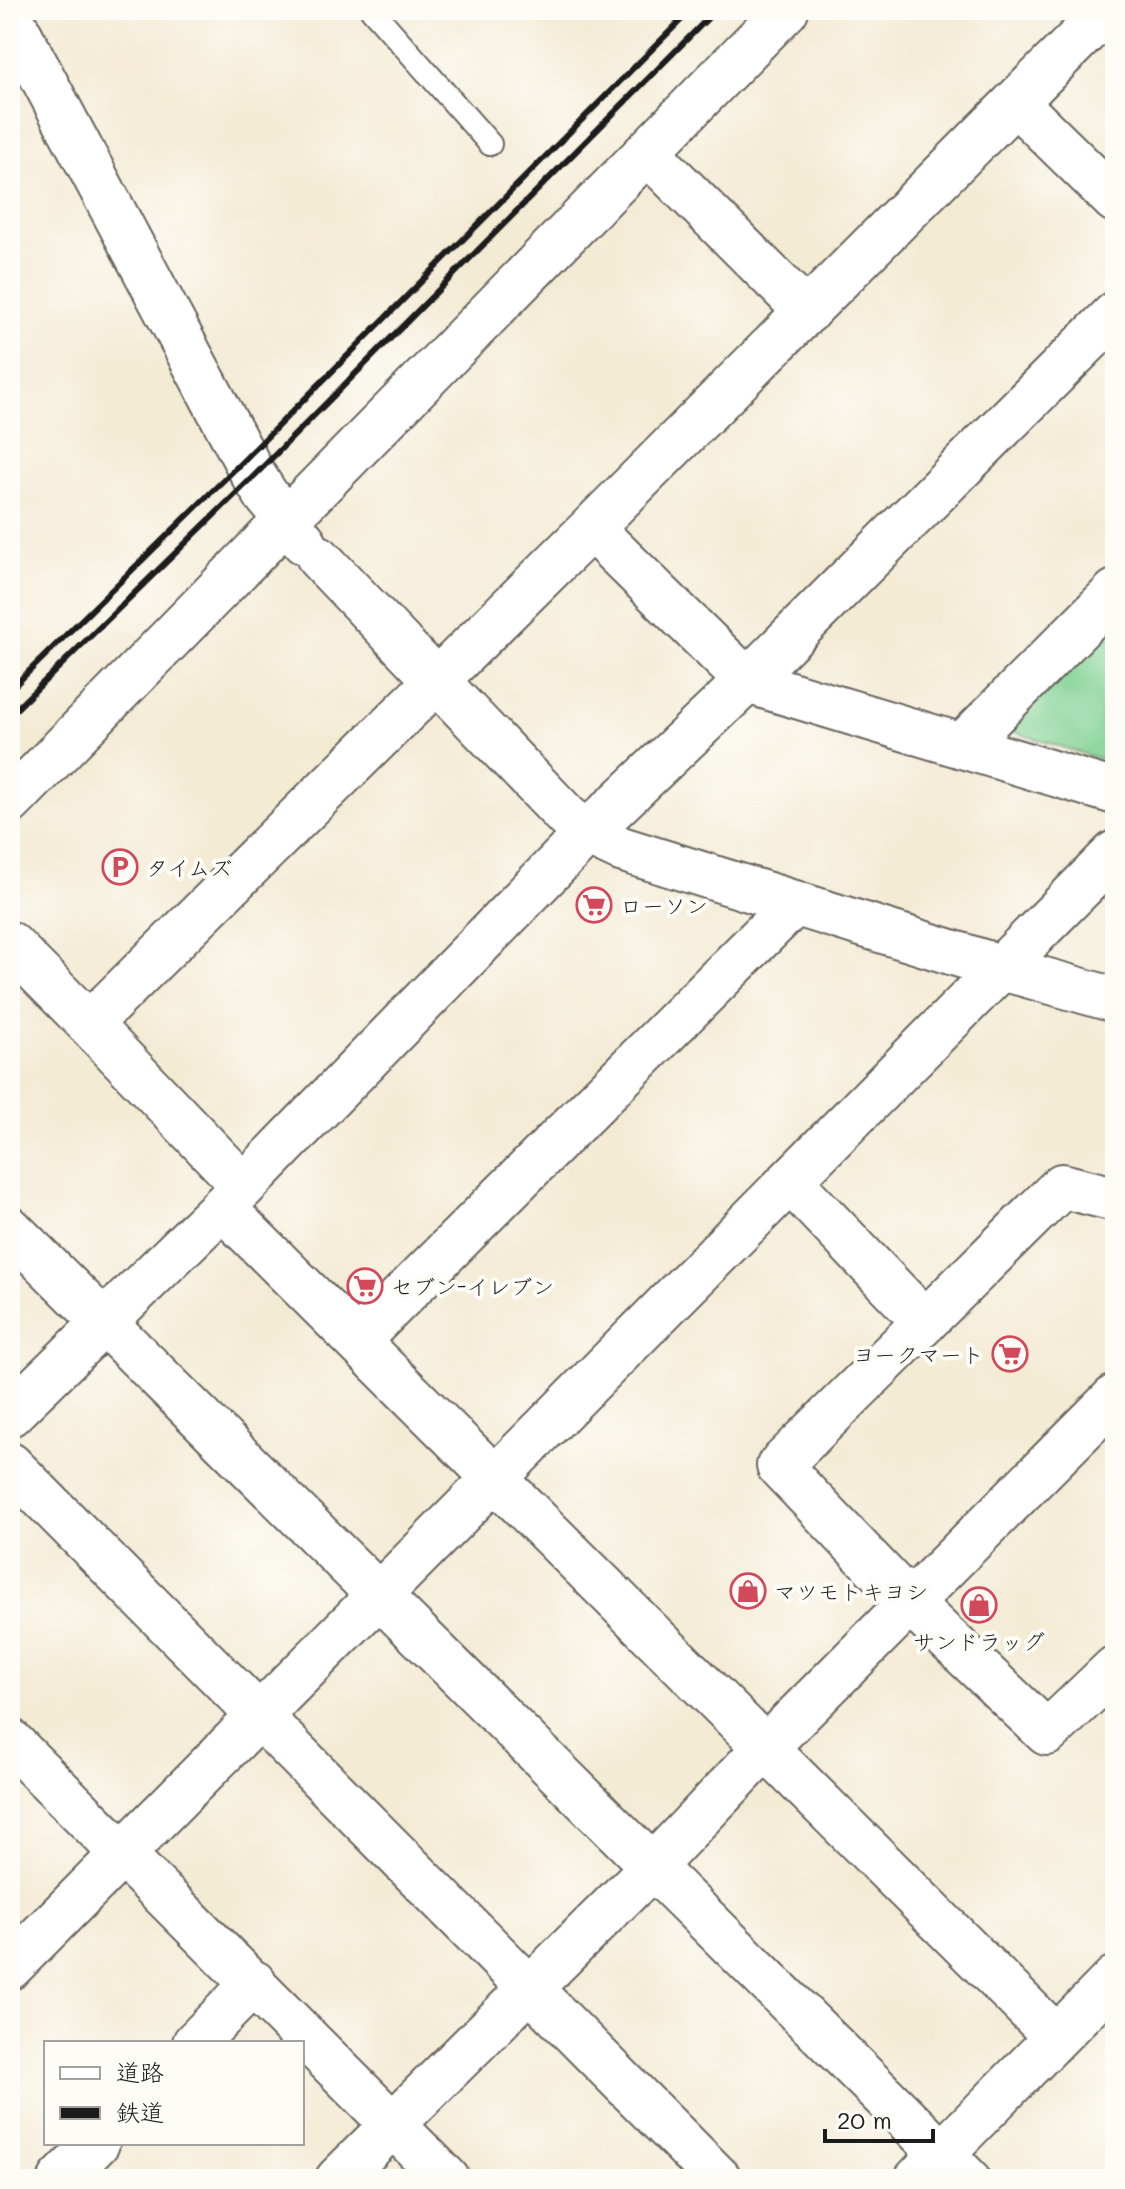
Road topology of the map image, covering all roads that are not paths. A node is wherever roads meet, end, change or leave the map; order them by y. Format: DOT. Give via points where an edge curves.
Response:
graph roads {
  1 [pos="372,10"];
  2 [pos="786,10"];
  3 [pos="1107,10"];
  4 [pos="10,16"];
  5 [pos="1015,102"];
  6 [pos="490,144"];
  7 [pos="647,152"];
  8 [pos="1115,200"];
  9 [pos="807,312"];
  10 [pos="1115,314"];
  11 [pos="285,520"];
  12 [pos="591,528"];
  13 [pos="1115,592"];
  14 [pos="436,679"];
  15 [pos="747,681"];
  16 [pos="962,746"];
  17 [pos="1115,792"];
  18 [pos="10,802"];
  19 [pos="587,833"];
  20 [pos="1115,853"];
  21 [pos="795,903"];
  22 [pos="10,944"];
  23 [pos="1002,968"];
  24 [pos="1115,1000"];
  25 [pos="89,1024"];
  26 [pos="790,1181"];
  27 [pos="233,1197"];
  28 [pos="1115,1199"];
  29 [pos="10,1229"];
  30 [pos="925,1322"];
  31 [pos="103,1323"];
  32 [pos="357,1341"];
  33 [pos="1115,1397"];
  34 [pos="10,1414"];
  35 [pos="10,1465"];
  36 [pos="495,1479"];
  37 [pos="380,1594"];
  38 [pos="910,1603"];
  39 [pos="1115,1668"];
  40 [pos="258,1717"];
  41 [pos="10,1741"];
  42 [pos="766,1747"];
  43 [pos="123,1853"];
  44 [pos="652,1867"];
  45 [pos="10,1967"];
  46 [pos="1115,1978"];
  47 [pos="254,1983"];
  48 [pos="529,1987"];
  49 [pos="1056,2037"];
  50 [pos="197,2041"];
  51 [pos="394,2123"];
  52 [pos="95,2145"];
  53 [pos="942,2171"];
  54 [pos="61,2179"];
  55 [pos="338,2179"];
  56 [pos="447,2179"];
  57 [pos="719,2179"];
  1 -- 6 [label="lane"];
  2 -- 7 [label="street"];
  3 -- 5 [label="street"];
  4 -- 11 [label="street" via="245,459"];
  5 -- 8 [label="street"];
  5 -- 9 [label="street"];
  7 -- 9 [label="street"];
  7 -- 11 [label="street"];
  9 -- 12 [label="street"];
  10 -- 15 [label="street"];
  11 -- 14 [label="street"];
  11 -- 18 [label="street"];
  12 -- 14 [label="street"];
  12 -- 15 [label="street"];
  13 -- 16 [label="street"];
  14 -- 19 [label="street"];
  14 -- 25 [label="street"];
  15 -- 16 [label="street"];
  15 -- 19 [label="street"];
  16 -- 17 [label="street"];
  19 -- 21 [label="street" via="621,849"];
  19 -- 27 [label="street"];
  20 -- 23 [label="street"];
  21 -- 23 [label="street"];
  21 -- 32 [label="street"];
  22 -- 25 [label="street"];
  23 -- 24 [label="street"];
  23 -- 26 [label="street"];
  25 -- 27 [label="street"];
  26 -- 30 [label="street"];
  26 -- 36 [label="street"];
  27 -- 31 [label="street"];
  27 -- 32 [label="street"];
  28 -- 30 [label="street" via="1062,1186"];
  29 -- 31 [label="street"];
  30 -- 38 [label="street" via="779,1466"];
  31 -- 34 [label="street"];
  31 -- 37 [label="street"];
  32 -- 36 [label="street"];
  33 -- 38 [label="street"];
  35 -- 40 [label="street"];
  36 -- 37 [label="street"];
  36 -- 42 [label="street"];
  37 -- 40 [label="street"];
  37 -- 44 [label="street"];
  38 -- 39 [label="street" via="1047,1733"];
  38 -- 42 [label="street"];
  40 -- 43 [label="street"];
  40 -- 48 [label="street"];
  41 -- 43 [label="street"];
  42 -- 44 [label="street"];
  42 -- 49 [label="street"];
  43 -- 45 [label="street"];
  43 -- 47 [label="street"];
  44 -- 48 [label="street"];
  44 -- 53 [label="street"];
  46 -- 49 [label="street"];
  47 -- 50 [label="street"];
  47 -- 51 [label="street"];
  48 -- 51 [label="street"];
  48 -- 57 [label="street"];
  49 -- 53 [label="street"];
  51 -- 55 [label="street"];
  51 -- 56 [label="street"];
  52 -- 54 [label="street"];
}
